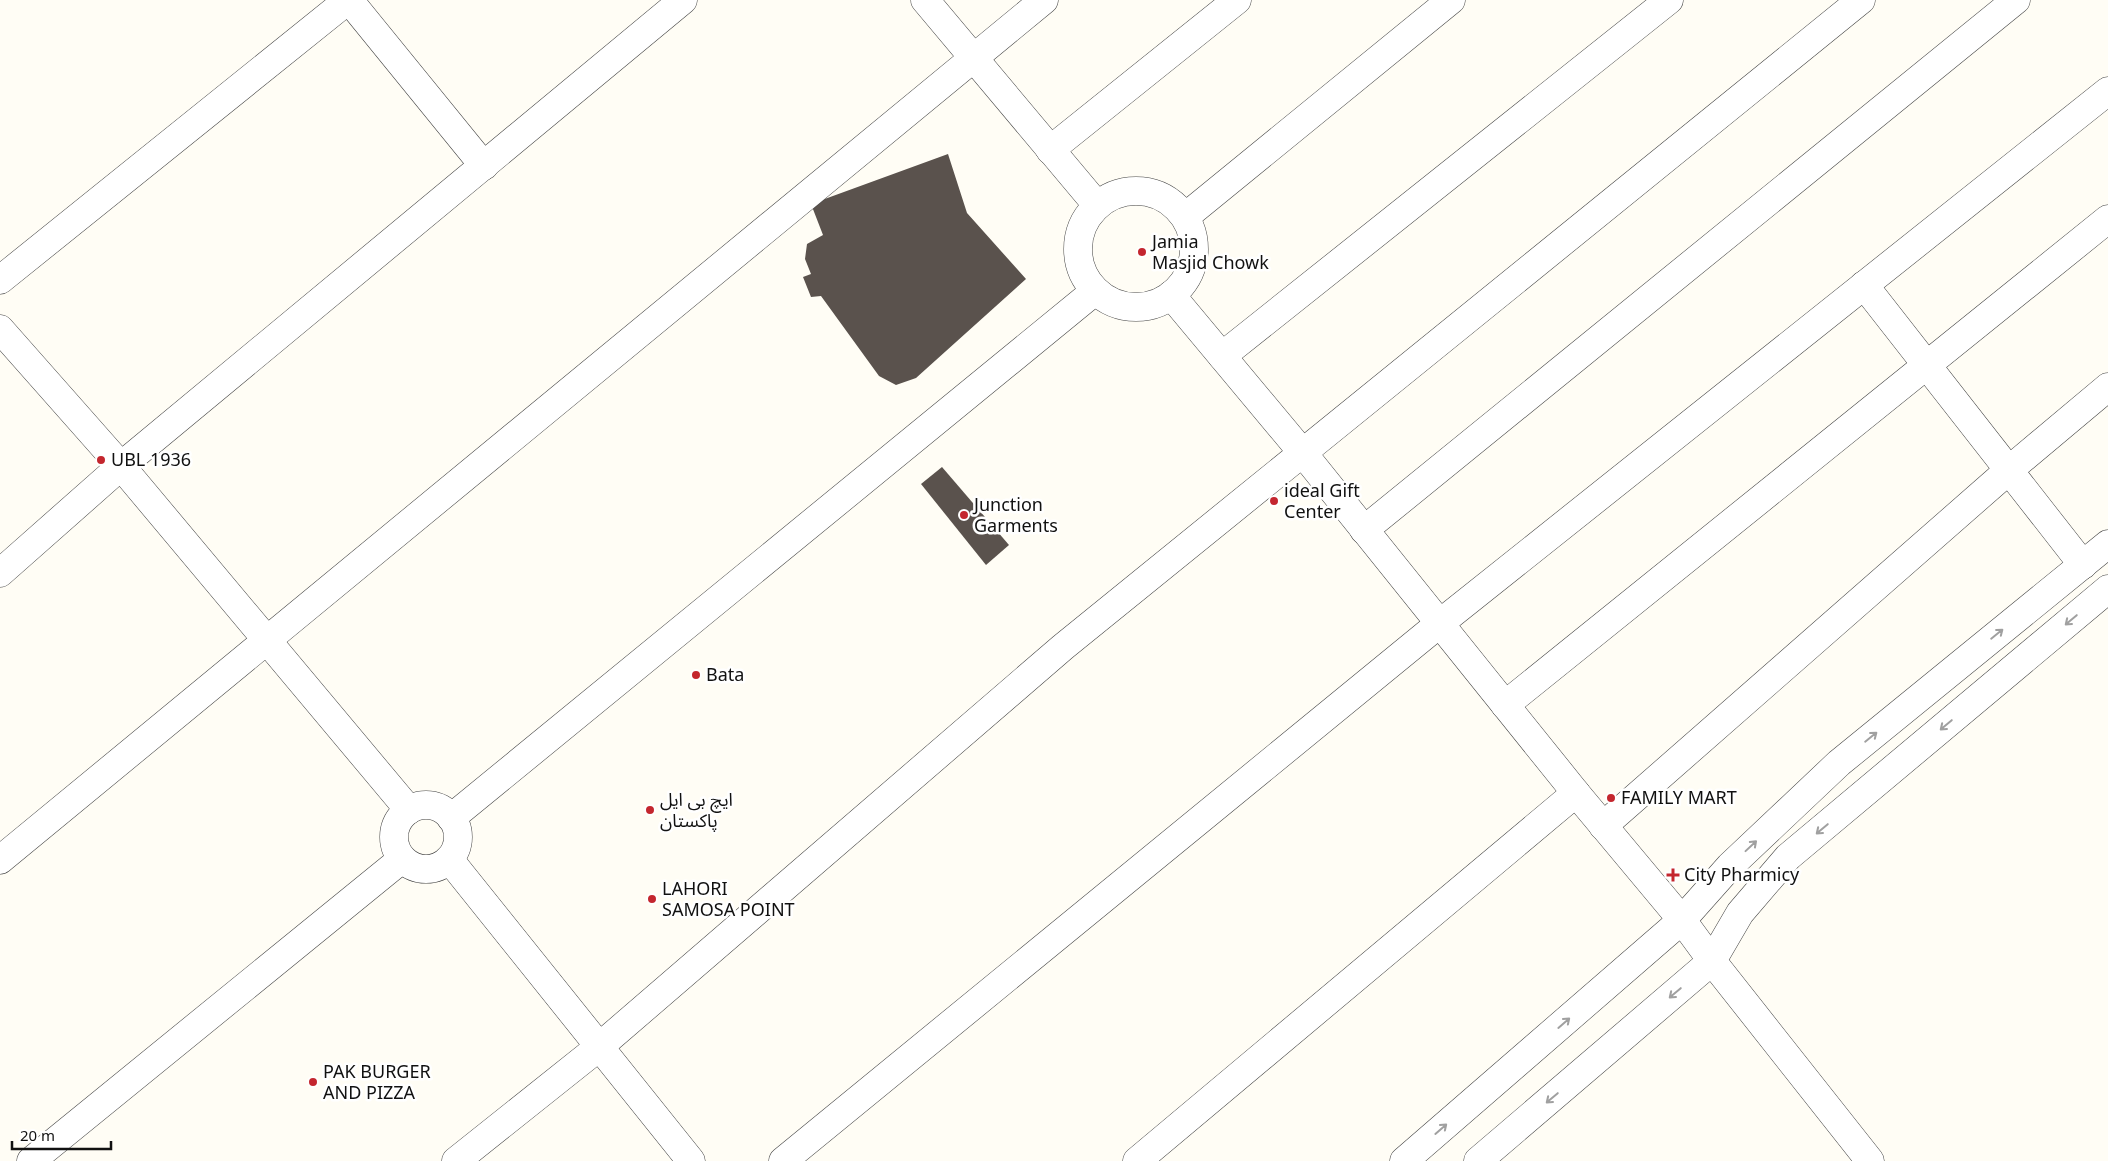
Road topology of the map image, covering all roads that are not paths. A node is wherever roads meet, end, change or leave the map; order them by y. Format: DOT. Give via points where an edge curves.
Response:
graph roads {
  1 [pos="348,0"];
  2 [pos="683,0"];
  3 [pos="925,0"];
  4 [pos="1044,0"];
  5 [pos="1237,0"];
  6 [pos="1451,0"];
  7 [pos="1669,0"];
  8 [pos="1860,0"];
  9 [pos="2016,0"];
  10 [pos="972,58"];
  11 [pos="2108,91"];
  12 [pos="1050,150"];
  13 [pos="484,166"];
  14 [pos="1097,205"];
  15 [pos="1185,217"];
  16 [pos="2108,219"];
  17 [pos="0,280"];
  18 [pos="1864,285"];
  19 [pos="1095,291"];
  20 [pos="1172,296"];
  21 [pos="0,329"];
  22 [pos="1222,356"];
  23 [pos="1926,365"];
  24 [pos="2108,387"];
  25 [pos="1302,452"];
  26 [pos="121,466"];
  27 [pos="2008,470"];
  28 [pos="1364,530"];
  29 [pos="2108,544"];
  30 [pos="2083,564"];
  31 [pos="0,573"];
  32 [pos="2108,589"];
  33 [pos="1439,624"];
  34 [pos="266,641"];
  35 [pos="1505,705"];
  36 [pos="1576,793"];
  37 [pos="409,810"];
  38 [pos="451,818"];
  39 [pos="1603,826"];
  40 [pos="402,859"];
  41 [pos="449,859"];
  42 [pos="0,860"];
  43 [pos="1682,920"];
  44 [pos="1712,961"];
  45 [pos="599,1047"];
  46 [pos="31,1161"];
  47 [pos="456,1161"];
  48 [pos="691,1161"];
  49 [pos="783,1161"];
  50 [pos="1137,1161"];
  51 [pos="1404,1161"];
  52 [pos="1478,1161"];
  53 [pos="1870,1161"];
  1 -- 13 [label="street"];
  1 -- 17 [label="street"];
  2 -- 13 [label="street"];
  3 -- 10 [label="street"];
  4 -- 10 [label="street"];
  5 -- 12 [label="street"];
  6 -- 15 [label="street"];
  7 -- 22 [label="street"];
  8 -- 25 [label="street"];
  9 -- 28 [label="street"];
  10 -- 12 [label="street"];
  10 -- 34 [label="street"];
  11 -- 18 [label="street"];
  12 -- 14 [label="street"];
  13 -- 26 [label="street"];
  14 -- 15 [label="street" via="1114,195 1133,191 1154,193 1171,202"];
  14 -- 19 [label="street" via="1085,221 1079,239 1078,258 1084,276"];
  15 -- 20 [label="street" via="1193,235 1194,255 1190,273"];
  16 -- 23 [label="street"];
  18 -- 23 [label="street"];
  18 -- 33 [label="street"];
  19 -- 20 [label="street" via="1128,308 1147,307"];
  19 -- 38 [label="street"];
  20 -- 22 [label="street"];
  21 -- 26 [label="street"];
  22 -- 25 [label="street"];
  23 -- 27 [label="street"];
  23 -- 35 [label="street"];
  24 -- 27 [label="street"];
  25 -- 28 [label="street"];
  25 -- 45 [label="street" via="1063,647"];
  26 -- 31 [label="street"];
  26 -- 34 [label="street"];
  27 -- 30 [label="street"];
  27 -- 39 [label="street"];
  28 -- 33 [label="street"];
  29 -- 30 [label="street"];
  43 -- 30 [label="street, one-way" via="1730,866 1839,763"];
  32 -- 44 [label="street, one-way" via="1788,857 1740,913"];
  33 -- 35 [label="street"];
  33 -- 49 [label="street"];
  34 -- 37 [label="street"];
  34 -- 42 [label="street"];
  35 -- 36 [label="street"];
  36 -- 39 [label="street"];
  36 -- 50 [label="street"];
  37 -- 38 [label="street" via="427,805 436,807"];
  37 -- 40 [label="street" via="394,833"];
  38 -- 41 [label="street" via="457,844"];
  39 -- 43 [label="street"];
  40 -- 41 [label="street" via="410,866 431,869"];
  40 -- 46 [label="street"];
  41 -- 45 [label="street"];
  43 -- 44 [label="street"];
  51 -- 43 [label="street, one-way"];
  44 -- 52 [label="street, one-way"];
  44 -- 53 [label="street"];
  45 -- 47 [label="street"];
  45 -- 48 [label="street"];
}
